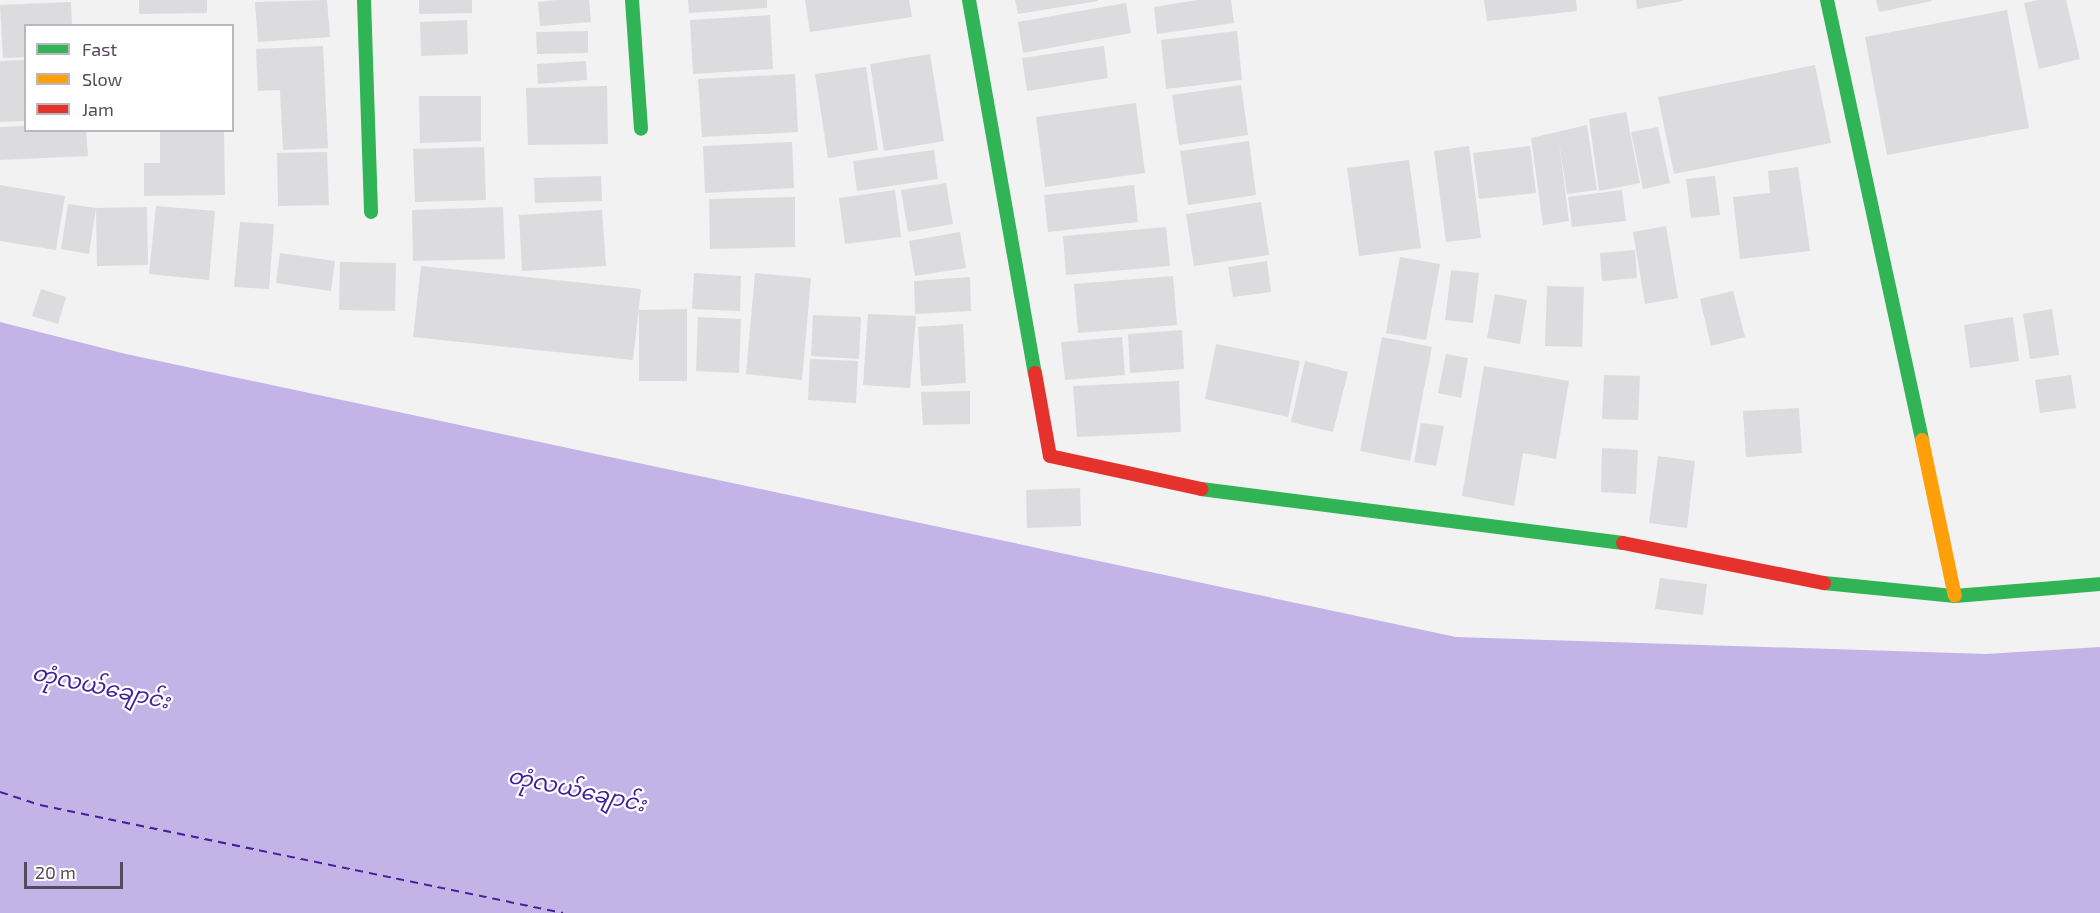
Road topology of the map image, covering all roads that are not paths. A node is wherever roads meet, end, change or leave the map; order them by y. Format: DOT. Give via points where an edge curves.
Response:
graph roads {
  1 [pos="364,0"];
  2 [pos="632,0"];
  3 [pos="969,0"];
  4 [pos="1827,0"];
  5 [pos="641,129"];
  6 [pos="371,212"];
  7 [pos="2100,584"];
  8 [pos="1954,596"];
  1 -- 6 [label="street"];
  2 -- 5 [label="street"];
  3 -- 8 [label="street" via="1050,456 1221,493 1656,548 1787,578"];
  4 -- 8 [label="street"];
  7 -- 8 [label="street"];
}
